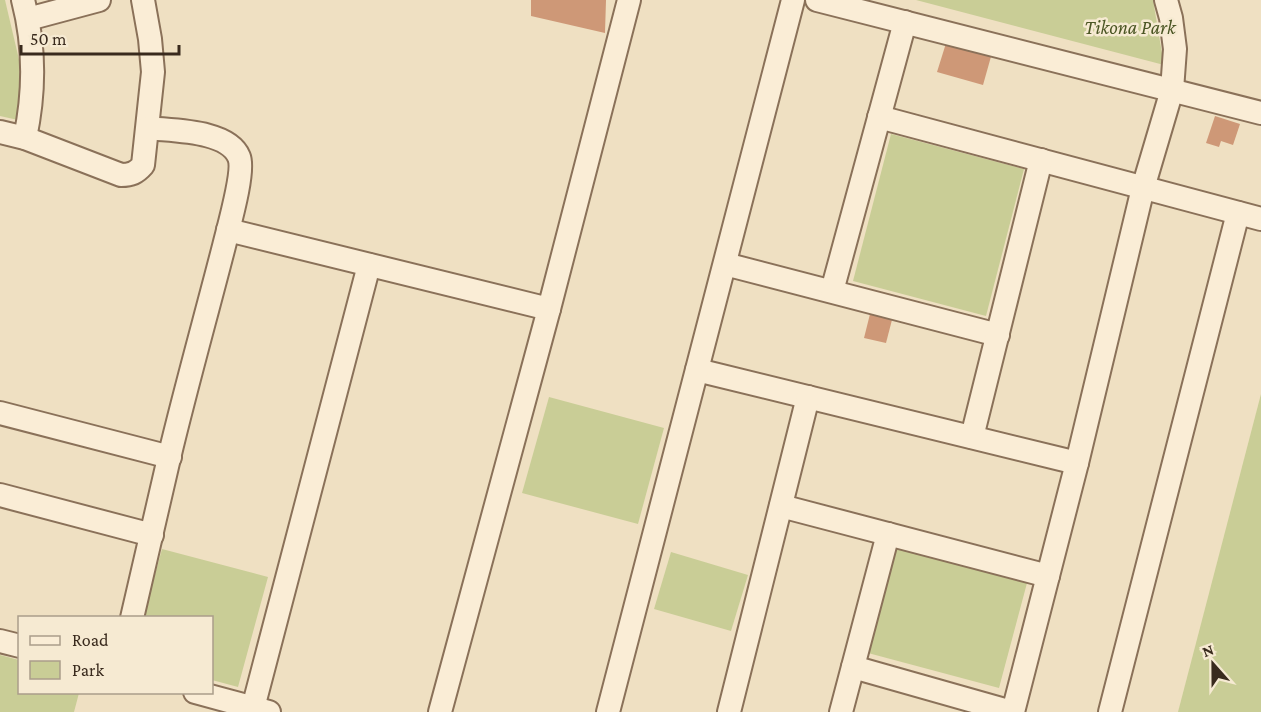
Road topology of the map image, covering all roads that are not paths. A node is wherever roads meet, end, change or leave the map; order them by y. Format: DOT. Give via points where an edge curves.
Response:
graph roads {
  1 [pos="99,0"];
  2 [pos="143,0"];
  3 [pos="628,0"];
  4 [pos="793,0"];
  5 [pos="817,0"];
  6 [pos="1166,0"];
  7 [pos="26,10"];
  8 [pos="905,22"];
  9 [pos="1172,90"];
  10 [pos="1261,113"];
  11 [pos="879,117"];
  12 [pos="148,128"];
  13 [pos="0,132"];
  14 [pos="25,138"];
  15 [pos="1041,160"];
  16 [pos="1143,188"];
  17 [pos="1238,213"];
  18 [pos="1261,219"];
  19 [pos="228,230"];
  20 [pos="724,264"];
  21 [pos="369,265"];
  22 [pos="832,291"];
  23 [pos="549,309"];
  24 [pos="998,335"];
  25 [pos="697,370"];
  26 [pos="808,397"];
  27 [pos="0,413"];
  28 [pos="972,437"];
  29 [pos="170,457"];
  30 [pos="1077,463"];
  31 [pos="0,495"];
  32 [pos="781,506"];
  33 [pos="888,534"];
  34 [pos="152,535"];
  35 [pos="1048,576"];
  36 [pos="132,616"];
  37 [pos="0,641"];
  38 [pos="18,646"];
  39 [pos="853,667"];
  40 [pos="199,694"];
  41 [pos="261,710"];
  42 [pos="440,712"];
  43 [pos="608,712"];
  44 [pos="729,712"];
  45 [pos="841,712"];
  46 [pos="1012,712"];
  47 [pos="1110,712"];
  1 -- 7 [label="street"];
  2 -- 12 [label="street" via="153,72"];
  3 -- 23 [label="street"];
  4 -- 20 [label="street"];
  5 -- 8 [label="street"];
  6 -- 9 [label="street" via="1175,49"];
  7 -- 14 [label="street" via="33,78"];
  8 -- 9 [label="street"];
  8 -- 11 [label="street"];
  9 -- 10 [label="street"];
  9 -- 16 [label="street"];
  11 -- 15 [label="street"];
  11 -- 22 [label="street"];
  12 -- 14 [label="street" via="143,165 138,171 121,176"];
  12 -- 19 [label="street" via="206,135 234,147 241,171"];
  13 -- 14 [label="street"];
  15 -- 16 [label="street"];
  15 -- 24 [label="street"];
  16 -- 17 [label="street"];
  16 -- 30 [label="street"];
  17 -- 18 [label="street"];
  17 -- 47 [label="street"];
  19 -- 21 [label="street"];
  19 -- 29 [label="street"];
  20 -- 22 [label="street"];
  20 -- 25 [label="street"];
  21 -- 23 [label="street"];
  21 -- 41 [label="street"];
  22 -- 24 [label="street"];
  23 -- 42 [label="street"];
  24 -- 28 [label="street"];
  25 -- 26 [label="street"];
  25 -- 43 [label="street"];
  26 -- 28 [label="street"];
  26 -- 32 [label="street"];
  27 -- 29 [label="street"];
  28 -- 30 [label="street"];
  29 -- 34 [label="street"];
  30 -- 35 [label="street"];
  31 -- 34 [label="street"];
  32 -- 33 [label="street"];
  32 -- 44 [label="street"];
  33 -- 35 [label="street"];
  33 -- 39 [label="street"];
  34 -- 36 [label="street"];
  35 -- 46 [label="street"];
  37 -- 38 [label="street"];
  39 -- 45 [label="street"];
  39 -- 46 [label="street"];
  40 -- 41 [label="street"];
}
